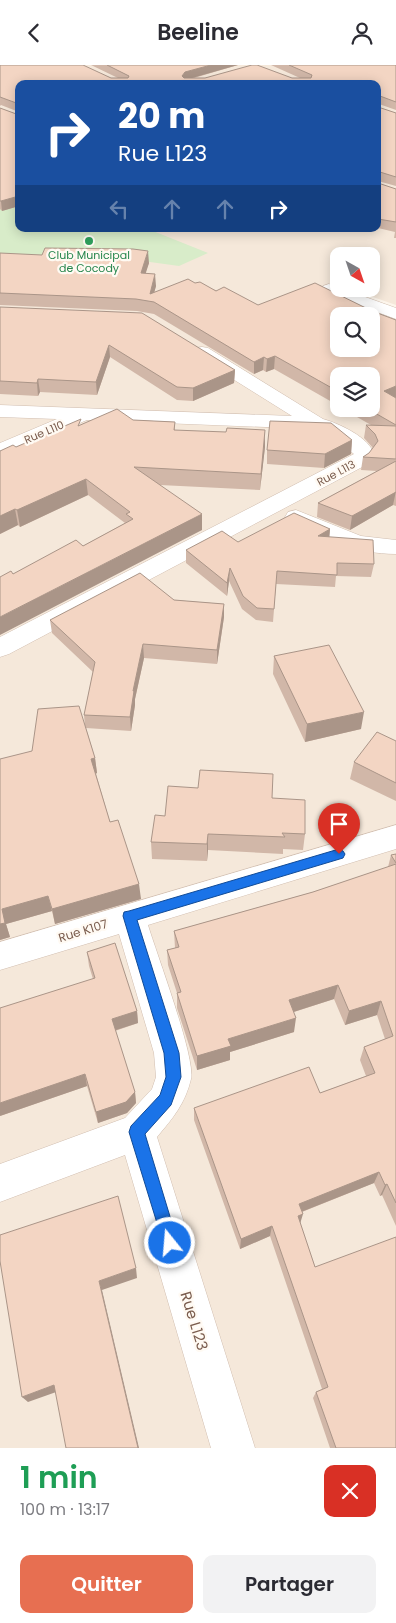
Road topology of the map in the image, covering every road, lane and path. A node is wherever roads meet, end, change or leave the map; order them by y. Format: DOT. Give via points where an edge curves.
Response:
graph roads {
  1 [pos="329,289"];
  2 [pos="396,314"];
  3 [pos="191,345"];
  4 [pos="0,411"];
  5 [pos="87,414"];
  6 [pos="316,423"];
  7 [pos="0,451"];
  8 [pos="274,506"];
  9 [pos="396,547"];
  10 [pos="0,648"];
  11 [pos="396,837"];
  12 [pos="129,916"];
  13 [pos="0,956"];
  14 [pos="136,1132"];
  15 [pos="0,1183"];
  16 [pos="232,1448"];
  1 -- 2 [label="street"];
  3 -- 6 [label="street, Rue L113"];
  4 -- 5 [label="street"];
  5 -- 6 [label="street"];
  5 -- 7 [label="street, Rue L110"];
  6 -- 8 [label="street, Rue L113" via="333,428 363,450 364,455"];
  8 -- 9 [label="street" via="328,533 364,544"];
  8 -- 10 [label="street, Rue L113"];
  11 -- 12 [label="street, Rue K107"];
  12 -- 13 [label="street, Rue K107"];
  12 -- 14 [label="street" via="171,1053 174,1077 166,1100"];
  14 -- 15 [label="street"];
  14 -- 16 [label="street, Rue L123"];
}
